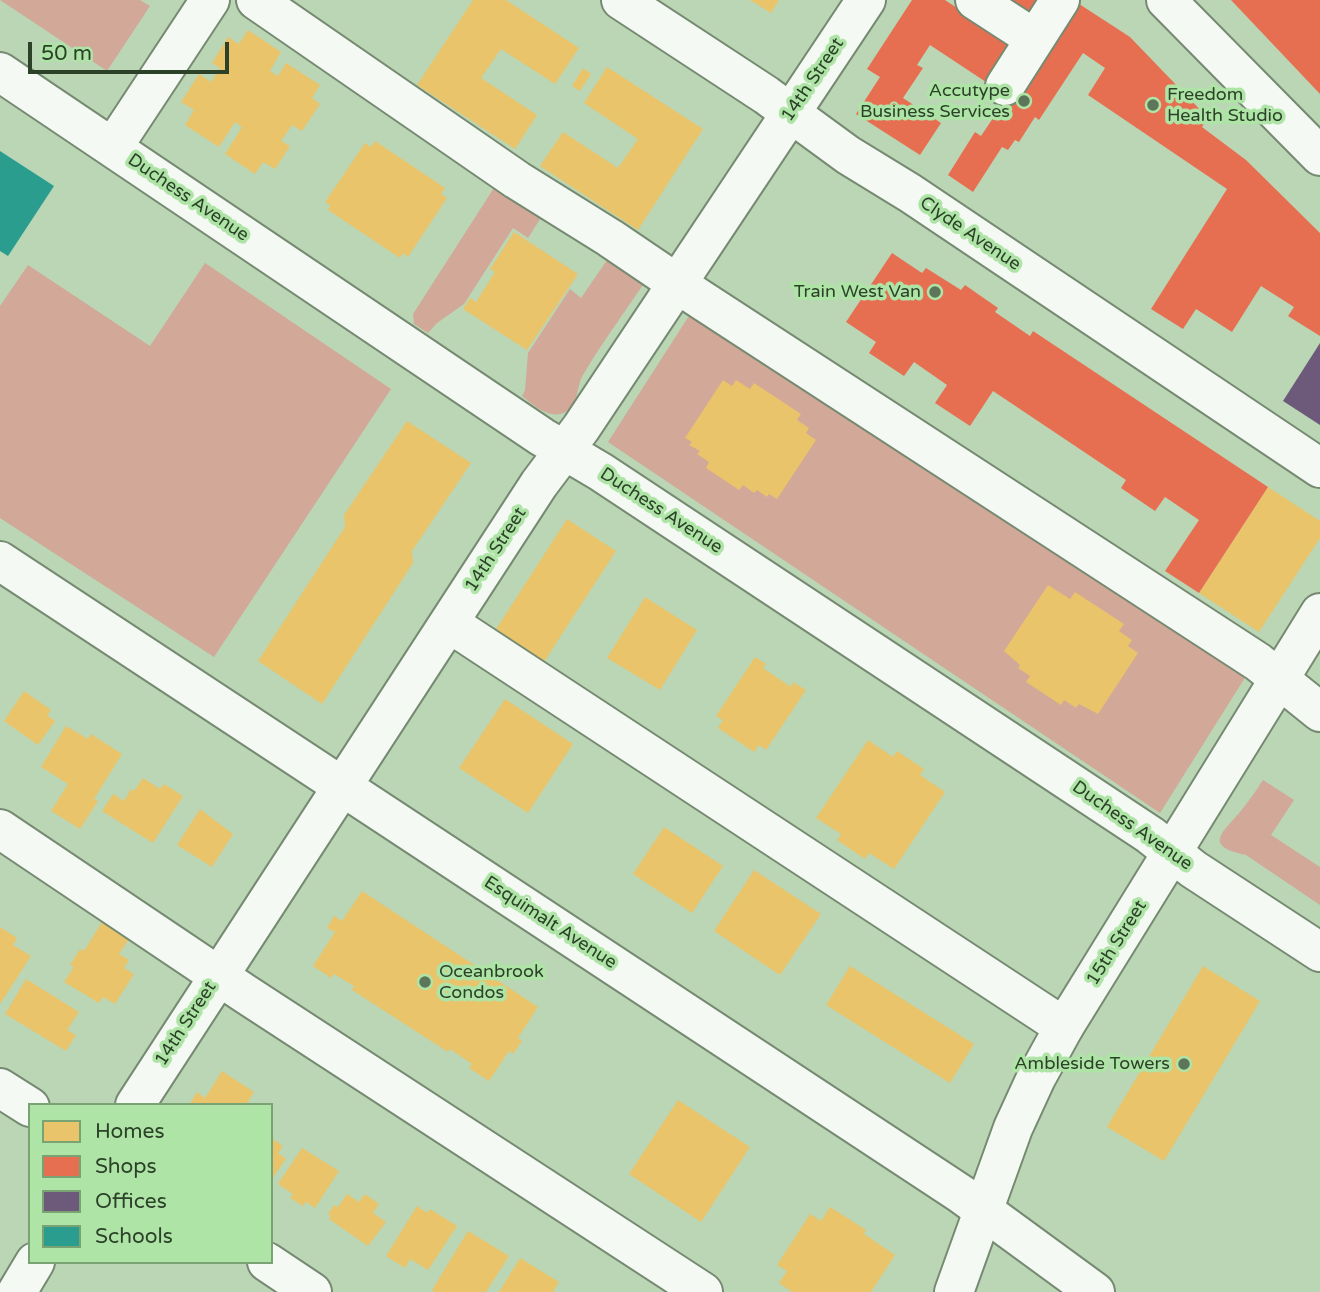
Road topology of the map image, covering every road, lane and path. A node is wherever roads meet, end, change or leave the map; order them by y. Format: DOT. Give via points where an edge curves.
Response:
graph roads {
  1 [pos="210,0"];
  2 [pos="256,0"];
  3 [pos="621,0"];
  4 [pos="866,0"];
  5 [pos="975,0"];
  6 [pos="1060,0"];
  7 [pos="1166,0"];
  8 [pos="1035,39"];
  9 [pos="0,72"];
  10 [pos="1005,86"];
  11 [pos="790,114"];
  12 [pos="113,147"];
  13 [pos="1320,156"];
  14 [pos="678,283"];
  15 [pos="565,450"];
  16 [pos="1320,468"];
  17 [pos="0,561"];
  18 [pos="1320,613"];
  19 [pos="449,623"];
  20 [pos="1279,680"];
  21 [pos="1320,712"];
  22 [pos="340,786"];
  23 [pos="0,829"];
  24 [pos="1172,853"];
  25 [pos="1320,952"];
  26 [pos="218,975"];
  27 [pos="1064,1027"];
  28 [pos="0,1088"];
  29 [pos="136,1103"];
  30 [pos="28,1106"];
  31 [pos="985,1211"];
  32 [pos="34,1264"];
  33 [pos="270,1264"];
  34 [pos="17,1292"];
  35 [pos="312,1292"];
  36 [pos="703,1292"];
  37 [pos="954,1292"];
  38 [pos="1095,1292"];
  1 -- 12 [label="street"];
  2 -- 14 [label="street" via="517,180"];
  3 -- 11 [label="street, Clyde Avenue"];
  4 -- 11 [label="street, 14th Street"];
  5 -- 8 [label="street"];
  6 -- 8 [label="street"];
  7 -- 13 [label="street"];
  8 -- 10 [label="street"];
  9 -- 12 [label="street, Duchess Avenue"];
  11 -- 14 [label="street, 14th Street"];
  11 -- 16 [label="street, Clyde Avenue"];
  12 -- 15 [label="street, Duchess Avenue"];
  14 -- 15 [label="street, 14th Street"];
  14 -- 20 [label="street"];
  15 -- 19 [label="street, 14th Street"];
  15 -- 24 [label="street, Duchess Avenue"];
  17 -- 22 [label="street, Esquimalt Avenue"];
  18 -- 20 [label="street, 15th Street"];
  19 -- 22 [label="street, 14th Street"];
  19 -- 27 [label="street"];
  20 -- 21 [label="street"];
  20 -- 24 [label="street, 15th Street"];
  22 -- 26 [label="street, 14th Street"];
  22 -- 31 [label="street, Esquimalt Avenue"];
  23 -- 26 [label="street"];
  24 -- 25 [label="street, Duchess Avenue"];
  24 -- 27 [label="street, 15th Street"];
  26 -- 29 [label="street, 14th Street"];
  26 -- 36 [label="street"];
  27 -- 31 [label="street, 15th Street" via="1013,1128"];
  28 -- 30 [label="street"];
  31 -- 37 [label="street, 15th Street"];
  31 -- 38 [label="street, Esquimalt Avenue"];
  32 -- 34 [label="street"];
  33 -- 35 [label="street"];
}
